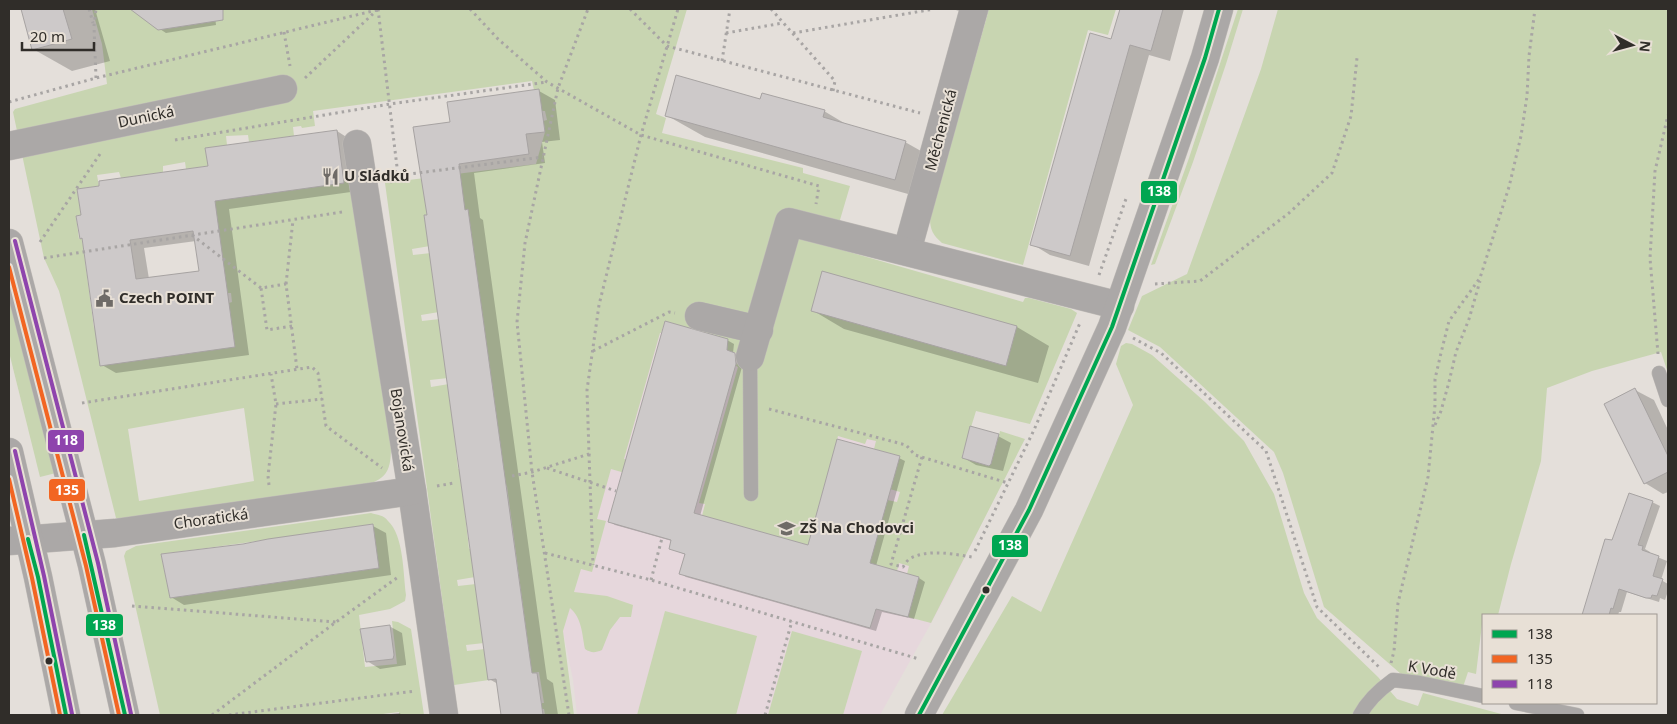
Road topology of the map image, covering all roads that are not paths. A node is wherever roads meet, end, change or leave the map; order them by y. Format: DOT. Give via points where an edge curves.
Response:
graph roads {
  1 [pos="974,9"];
  2 [pos="1219,9"];
  3 [pos="283,89"];
  4 [pos="357,144"];
  5 [pos="9,146"];
  6 [pos="9,243"];
  7 [pos="907,251"];
  8 [pos="699,316"];
  9 [pos="1116,317"];
  10 [pos="759,330"];
  11 [pos="750,357"];
  12 [pos="1659,373"];
  13 [pos="1668,400"];
  14 [pos="9,452"];
  15 [pos="412,491"];
  16 [pos="751,494"];
  17 [pos="84,535"];
  18 [pos="18,540"];
  19 [pos="1482,696"];
  20 [pos="1521,704"];
  21 [pos="66,715"];
  22 [pos="125,715"];
  23 [pos="444,715"];
  24 [pos="919,715"];
  25 [pos="1360,715"];
  26 [pos="1577,715"];
  1 -- 7 [label="street, Měchenická"];
  2 -- 9 [label="street"];
  3 -- 5 [label="street, Dunická"];
  4 -- 15 [label="street, Bojanovická"];
  6 -- 17 [label="street"];
  7 -- 9 [label="street" via="1090,299"];
  7 -- 10 [label="street" via="789,222"];
  8 -- 10 [label="street"];
  9 -- 24 [label="street" via="1026,517"];
  10 -- 11 [label="street"];
  11 -- 16 [label="lane"];
  12 -- 13 [label="lane"];
  14 -- 18 [label="street"];
  15 -- 17 [label="street, Choratická" via="115,534"];
  15 -- 23 [label="street, Bojanovická"];
  17 -- 18 [label="street, Choratická"];
  17 -- 22 [label="street"];
  18 -- 21 [label="street" via="38,577"];
  19 -- 25 [label="lane, K Vodě" via="1393,680 1368,701"];
  20 -- 26 [label="lane"];
}
